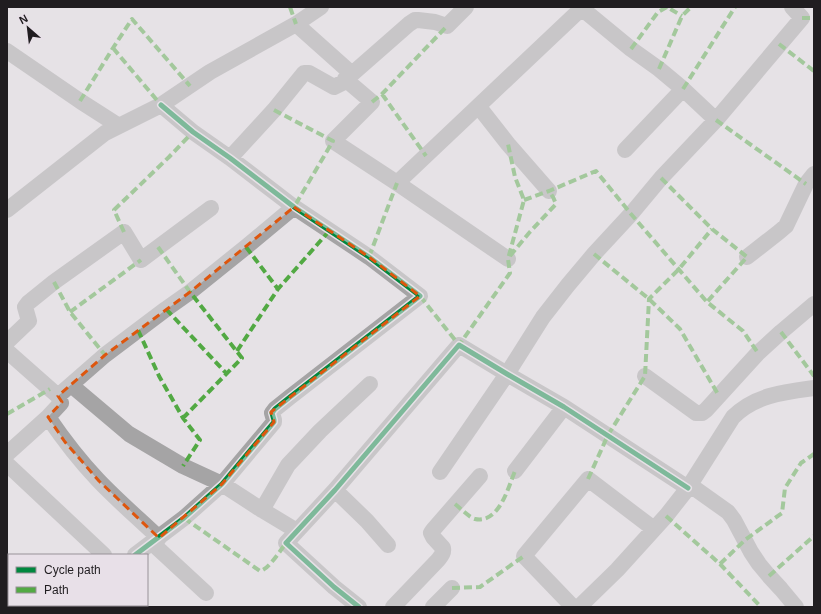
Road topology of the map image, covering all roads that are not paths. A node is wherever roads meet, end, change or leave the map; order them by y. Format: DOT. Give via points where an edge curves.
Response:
graph roads {
  1 [pos="321,7"];
  2 [pos="466,7"];
  3 [pos="792,7"];
  4 [pos="584,8"];
  5 [pos="296,24"];
  6 [pos="7,51"];
  7 [pos="348,77"];
  8 [pos="683,89"];
  9 [pos="161,105"];
  10 [pos="479,106"];
  11 [pos="716,120"];
  12 [pos="119,126"];
  13 [pos="625,150"];
  14 [pos="230,158"];
  15 [pos="814,174"];
  16 [pos="397,183"];
  17 [pos="549,191"];
  18 [pos="294,207"];
  19 [pos="211,208"];
  20 [pos="7,210"];
  21 [pos="747,257"];
  22 [pos="508,259"];
  23 [pos="814,304"];
  24 [pos="7,342"];
  25 [pos="7,351"];
  26 [pos="506,374"];
  27 [pos="645,376"];
  28 [pos="370,384"];
  29 [pos="71,385"];
  30 [pos="811,386"];
  31 [pos="58,396"];
  32 [pos="564,407"];
  33 [pos="48,417"];
  34 [pos="7,454"];
  35 [pos="7,464"];
  36 [pos="514,471"];
  37 [pos="440,472"];
  38 [pos="480,476"];
  39 [pos="222,484"];
  40 [pos="689,487"];
  41 [pos="336,490"];
  42 [pos="262,510"];
  43 [pos="654,529"];
  44 [pos="297,531"];
  45 [pos="155,540"];
  46 [pos="388,545"];
  47 [pos="103,554"];
  48 [pos="137,554"];
  49 [pos="452,588"];
  50 [pos="206,593"];
  51 [pos="359,607"];
  52 [pos="392,607"];
  53 [pos="433,607"];
  54 [pos="573,607"];
  55 [pos="579,607"];
  56 [pos="796,607"];
  1 -- 5 [label="street"];
  2 -- 7 [label="street" via="448,26 415,20"];
  3 -- 11 [label="street" via="802,18"];
  4 -- 8 [label="street"];
  4 -- 10 [label="street"];
  5 -- 7 [label="street"];
  5 -- 9 [label="street" via="210,72"];
  6 -- 12 [label="street"];
  7 -- 14 [label="street" via="334,87 309,73 304,73"];
  7 -- 16 [label="street" via="372,102 333,141"];
  8 -- 11 [label="street"];
  8 -- 13 [label="street"];
  9 -- 12 [label="street"];
  9 -- 14 [label="street"];
  10 -- 16 [label="street"];
  10 -- 17 [label="street"];
  11 -- 26 [label="street" via="661,178 568,285 543,317"];
  12 -- 20 [label="street" via="106,133"];
  14 -- 18 [label="street"];
  15 -- 21 [label="street" via="806,184 786,226"];
  16 -- 22 [label="street"];
  18 -- 29 [label="street" via="190,292 105,354"];
  18 -- 39 [label="street" via="369,256 420,296 274,409 274,422"];
  19 -- 24 [label="street" via="141,260 124,232 28,303 25,307 28,323"];
  23 -- 27 [label="street" via="758,354 702,413 696,413"];
  25 -- 31 [label="street"];
  26 -- 32 [label="street"];
  26 -- 37 [label="street"];
  26 -- 41 [label="street" via="458,345"];
  28 -- 42 [label="street" via="288,465"];
  29 -- 31 [label="street"];
  29 -- 39 [label="street" via="129,434 183,466"];
  30 -- 40 [label="street" via="760,399 738,412"];
  31 -- 33 [label="street" via="61,403"];
  32 -- 36 [label="street"];
  32 -- 40 [label="street"];
  33 -- 34 [label="street"];
  33 -- 45 [label="street" via="78,459"];
  35 -- 47 [label="street"];
  38 -- 52 [label="street" via="431,533 443,548 443,554"];
  39 -- 42 [label="street"];
  39 -- 45 [label="street"];
  40 -- 43 [label="street"];
  40 -- 56 [label="street" via="728,512 751,552"];
  41 -- 44 [label="street"];
  41 -- 46 [label="street"];
  42 -- 44 [label="street"];
  43 -- 54 [label="street" via="588,479 524,556"];
  43 -- 55 [label="street"];
  44 -- 51 [label="street" via="286,544"];
  45 -- 48 [label="street"];
  45 -- 50 [label="street"];
  49 -- 53 [label="street"];
}
